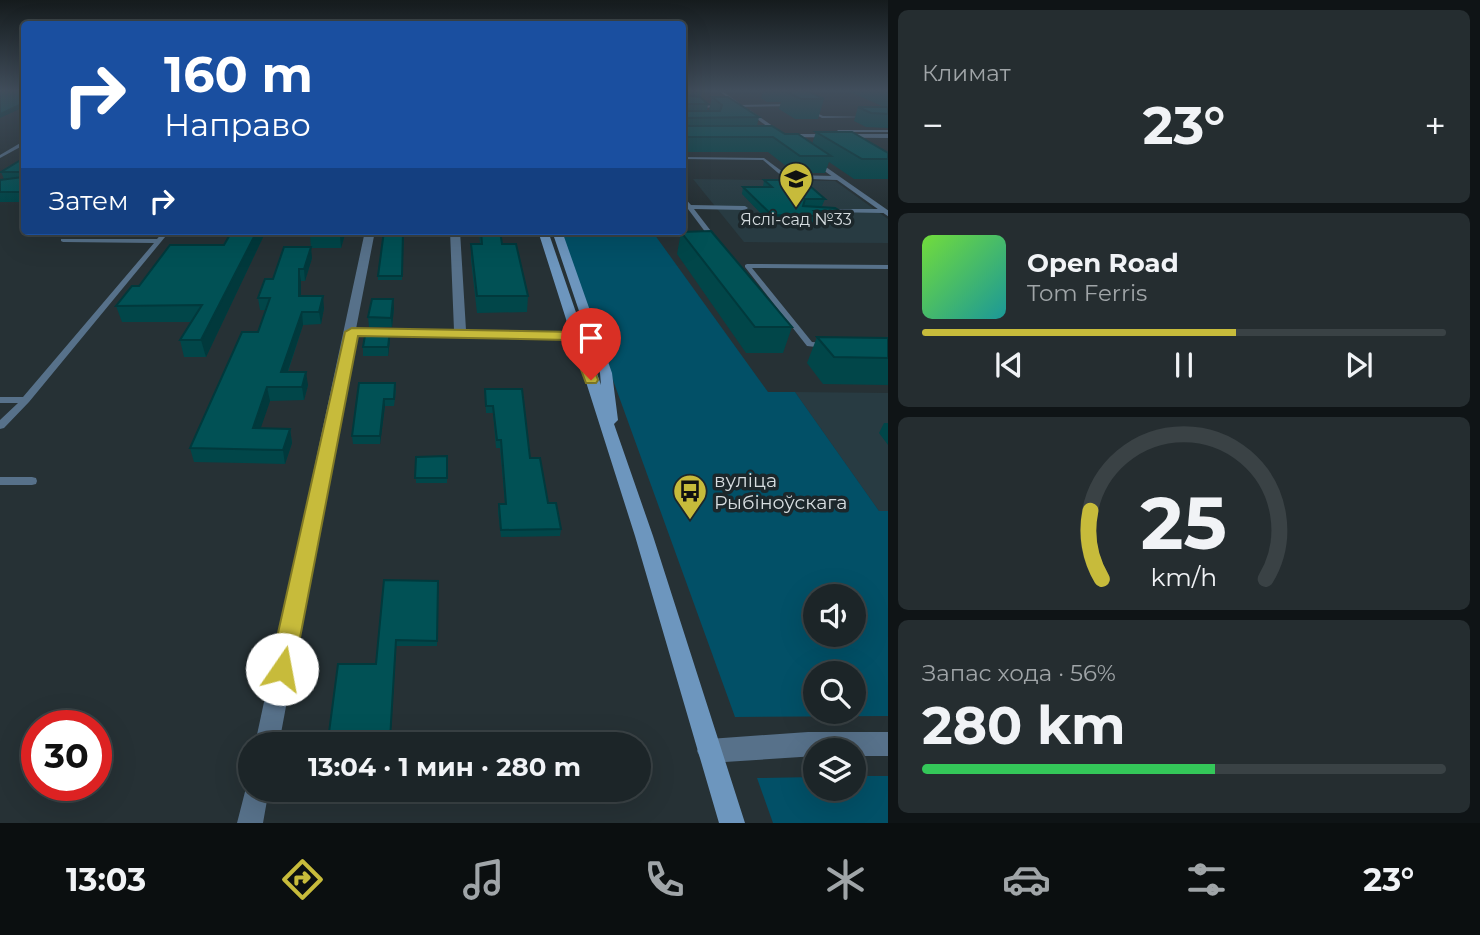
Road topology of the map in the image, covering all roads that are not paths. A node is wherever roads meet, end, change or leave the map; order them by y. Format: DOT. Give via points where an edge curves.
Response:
graph roads {
  1 [pos="774,129"];
  2 [pos="838,131"];
  3 [pos="888,133"];
  4 [pos="771,136"];
  5 [pos="783,136"];
  6 [pos="21,145"];
  7 [pos="796,148"];
  8 [pos="10,152"];
  9 [pos="21,152"];
  10 [pos="806,155"];
  11 [pos="0,157"];
  12 [pos="686,158"];
  13 [pos="837,178"];
  14 [pos="686,202"];
  15 [pos="691,208"];
  16 [pos="745,208"];
  17 [pos="824,211"];
  18 [pos="886,213"];
  19 [pos="164,235"];
  20 [pos="369,235"];
  21 [pos="455,235"];
  22 [pos="544,235"];
  23 [pos="558,235"];
  24 [pos="686,235"];
  25 [pos="63,240"];
  26 [pos="159,241"];
  27 [pos="888,267"];
  28 [pos="352,332"];
  29 [pos="460,333"];
  30 [pos="576,336"];
  31 [pos="836,345"];
  32 [pos="0,400"];
  33 [pos="26,400"];
  34 [pos="0,426"];
  35 [pos="614,446"];
  36 [pos="0,481"];
  37 [pos="32,481"];
  38 [pos="269,732"];
  39 [pos="888,744"];
  40 [pos="709,751"];
  41 [pos="254,802"];
  42 [pos="250,823"];
  43 [pos="732,823"];
  1 -- 5 [label="lane"];
  2 -- 3 [label="lane"];
  3 -- 5 [label="street"];
  4 -- 5 [label="street"];
  5 -- 7 [label="street"];
  6 -- 8 [label="lane"];
  8 -- 9 [label="lane"];
  8 -- 11 [label="lane"];
  10 -- 13 [label="street"];
  12 -- 13 [label="lane" via="764,159 786,177"];
  13 -- 18 [label="street"];
  14 -- 15 [label="lane"];
  15 -- 16 [label="lane"];
  15 -- 24 [label="lane" via="711,235"];
  17 -- 18 [label="lane"];
  19 -- 26 [label="lane"];
  20 -- 28 [label="street"];
  21 -- 29 [label="street"];
  22 -- 30 [label="main road"];
  23 -- 35 [label="main road" via="606,373"];
  25 -- 26 [label="lane"];
  26 -- 33 [label="lane"];
  27 -- 31 [label="lane" via="747,266 810,344"];
  28 -- 29 [label="street"];
  28 -- 38 [label="street"];
  29 -- 30 [label="street"];
  30 -- 35 [label="main road"];
  32 -- 33 [label="lane"];
  33 -- 34 [label="lane"];
  35 -- 40 [label="main road"];
  36 -- 37 [label="lane"];
  39 -- 40 [label="street"];
  40 -- 43 [label="main road"];
  41 -- 42 [label="street"];
}
